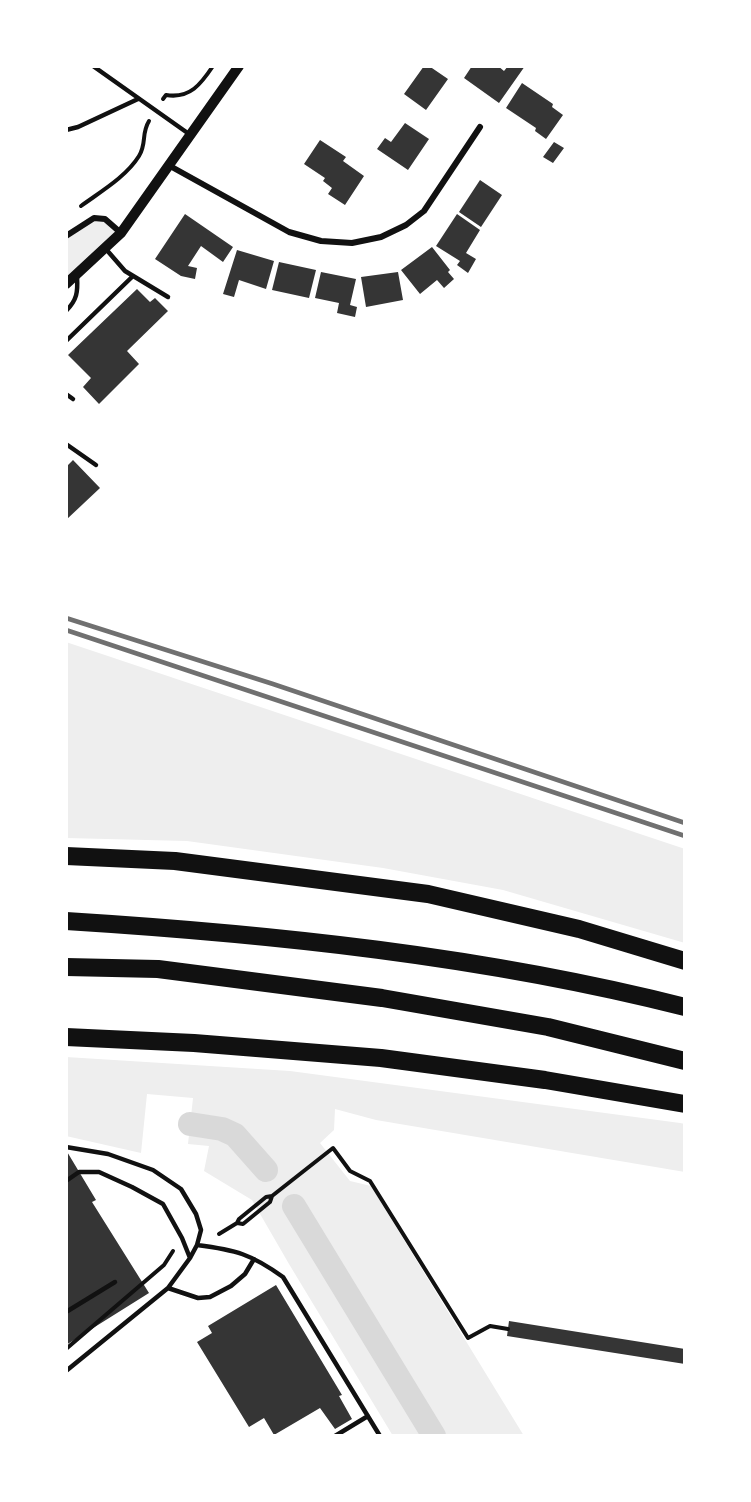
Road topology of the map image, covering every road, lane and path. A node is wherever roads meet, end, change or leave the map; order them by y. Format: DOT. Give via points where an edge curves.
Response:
graph roads {
  1 [pos="93,66"];
  2 [pos="213,66"];
  3 [pos="239,66"];
  4 [pos="138,99"];
  5 [pos="156,111"];
  6 [pos="480,127"];
  7 [pos="66,130"];
  8 [pos="191,135"];
  9 [pos="170,166"];
  10 [pos="75,211"];
  11 [pos="121,233"];
  12 [pos="66,236"];
  13 [pos="105,248"];
  14 [pos="77,274"];
  15 [pos="133,276"];
  16 [pos="66,284"];
  17 [pos="168,297"];
  18 [pos="66,311"];
  19 [pos="66,341"];
  20 [pos="66,394"];
  21 [pos="73,399"];
  22 [pos="66,444"];
  23 [pos="96,465"];
  24 [pos="66,856"];
  25 [pos="66,921"];
  26 [pos="685,961"];
  27 [pos="66,967"];
  28 [pos="685,1007"];
  29 [pos="66,1037"];
  30 [pos="685,1060"];
  31 [pos="685,1104"];
  32 [pos="66,1147"];
  33 [pos="66,1181"];
  34 [pos="201,1230"];
  35 [pos="182,1238"];
  36 [pos="197,1245"];
  37 [pos="190,1258"];
  38 [pos="254,1259"];
  39 [pos="115,1282"];
  40 [pos="168,1288"];
  41 [pos="66,1312"];
  42 [pos="508,1329"];
  43 [pos="66,1348"];
  44 [pos="66,1371"];
  45 [pos="368,1416"];
  46 [pos="335,1436"];
  47 [pos="380,1436"];
  1 -- 4 [label="lane"];
  2 -- 5 [label="path" via="194,91 166,95"];
  3 -- 8 [label="street"];
  4 -- 5 [label="lane"];
  4 -- 7 [label="lane"];
  5 -- 8 [label="lane"];
  5 -- 10 [label="path" via="144,129 139,157"];
  6 -- 9 [label="street" via="424,211 381,237 352,243 321,241 289,232"];
  8 -- 9 [label="street"];
  9 -- 11 [label="street"];
  11 -- 12 [label="street" via="105,219 94,218"];
  11 -- 13 [label="street"];
  13 -- 14 [label="street"];
  13 -- 15 [label="lane"];
  14 -- 16 [label="street"];
  14 -- 18 [label="lane" via="78,295"];
  15 -- 17 [label="lane"];
  15 -- 19 [label="lane"];
  20 -- 21 [label="lane"];
  22 -- 23 [label="lane"];
  24 -- 26 [label="highway" via="175,861 428,894 579,929"];
  25 -- 28 [label="highway" via="193,929 362,948 548,977"];
  27 -- 30 [label="highway" via="158,969 382,998 548,1027"];
  29 -- 31 [label="highway" via="381,1058"];
  32 -- 34 [label="lane" via="108,1154 153,1170 181,1189"];
  33 -- 35 [label="lane" via="79,1172 99,1172 132,1187 163,1204"];
  34 -- 36 [label="lane"];
  34 -- 42 [label="path" via="221,1234 243,1224 333,1148 350,1171 370,1181 468,1338 490,1326"];
  35 -- 37 [label="lane"];
  35 -- 43 [label="path" via="164,1265"];
  36 -- 37 [label="lane"];
  36 -- 38 [label="lane"];
  37 -- 40 [label="lane"];
  38 -- 40 [label="lane" via="245,1274 210,1297 198,1298"];
  38 -- 45 [label="lane" via="283,1277"];
  39 -- 41 [label="lane"];
  40 -- 44 [label="lane"];
  45 -- 46 [label="lane"];
  45 -- 47 [label="lane"];
}
